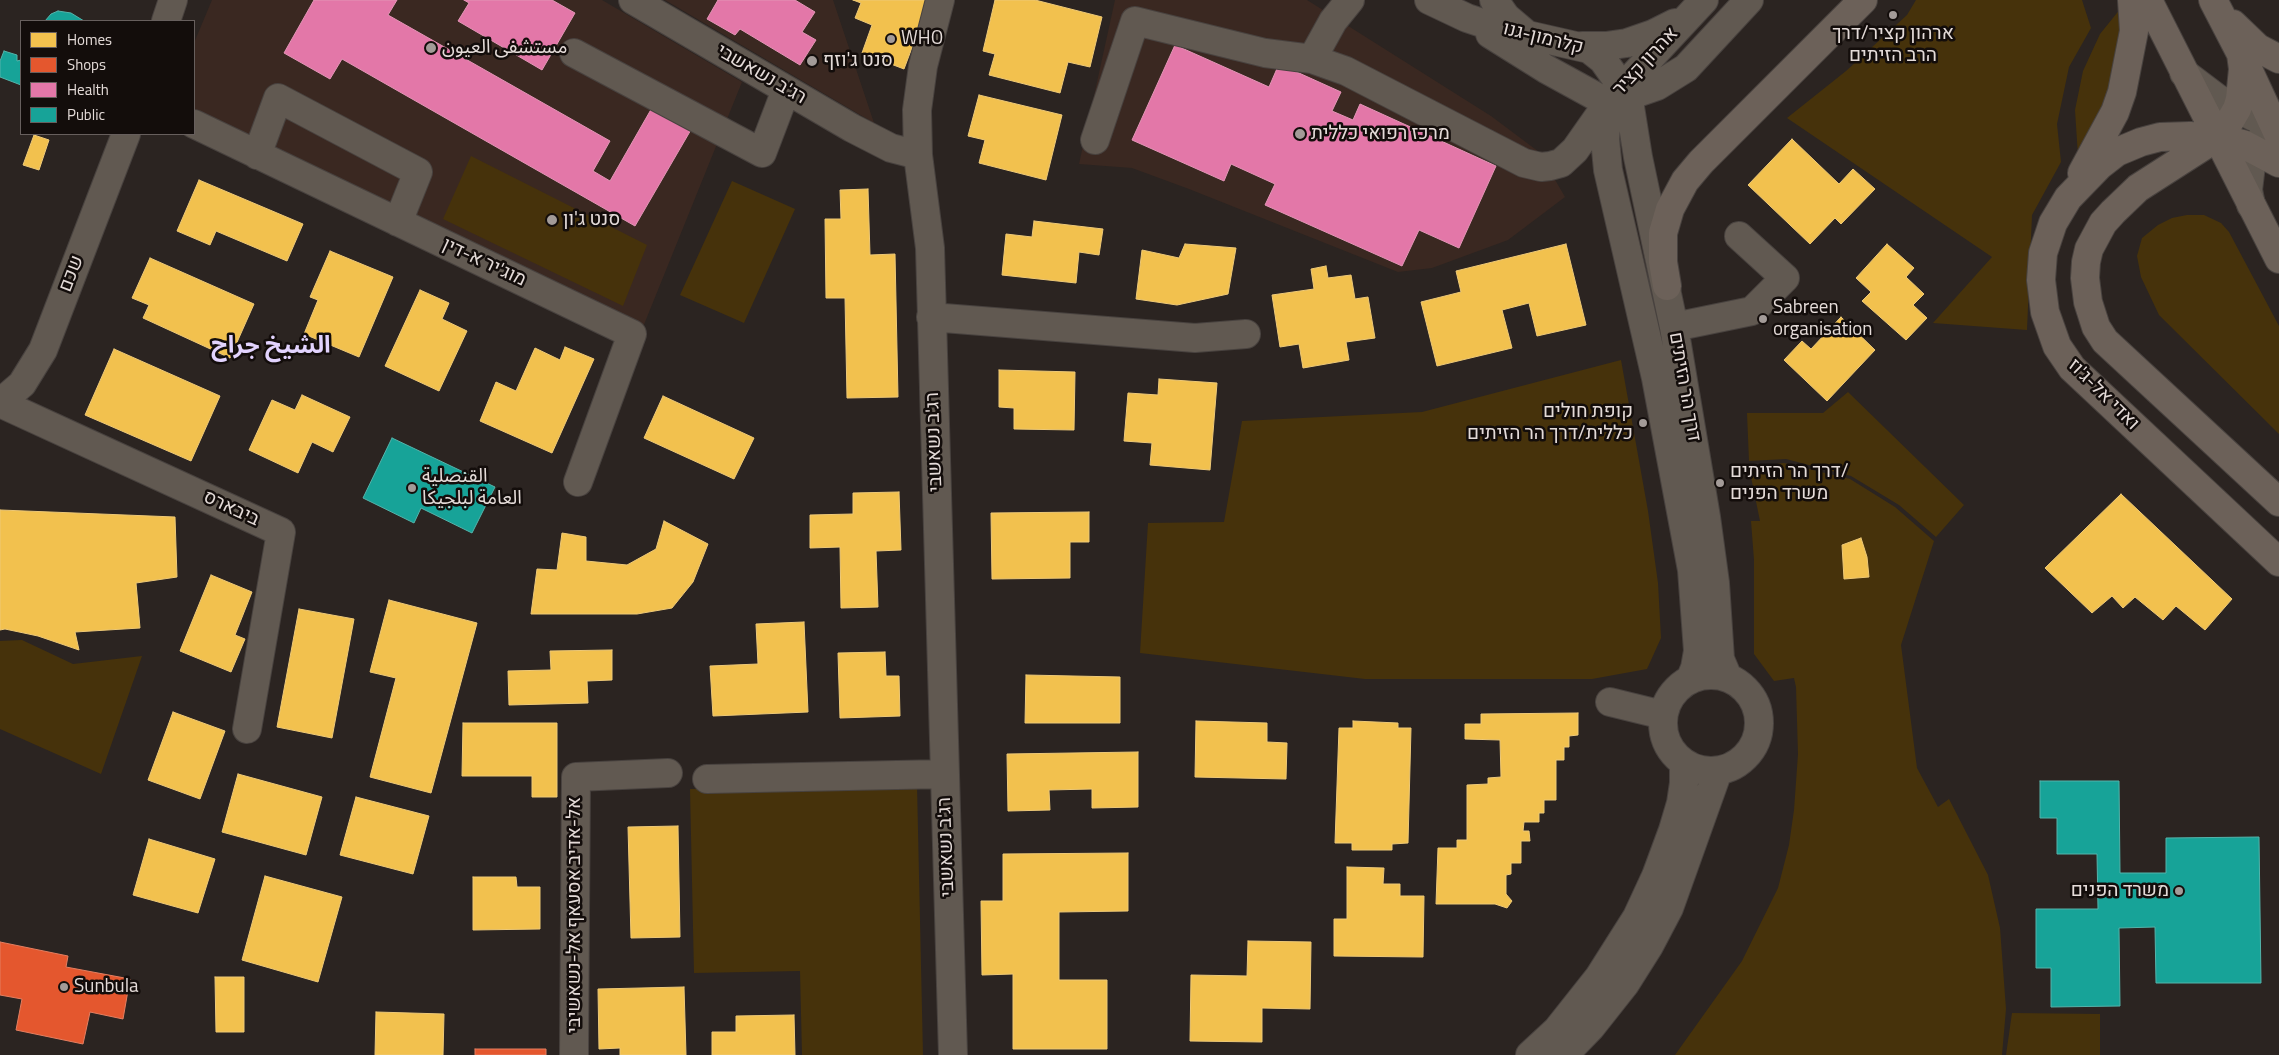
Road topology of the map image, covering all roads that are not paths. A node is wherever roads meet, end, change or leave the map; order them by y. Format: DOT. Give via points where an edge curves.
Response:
graph roads {
  1 [pos="161,0"];
  2 [pos="173,0"];
  3 [pos="633,0"];
  4 [pos="940,0"];
  5 [pos="1350,0"];
  6 [pos="1429,0"];
  7 [pos="1494,0"];
  8 [pos="1749,0"];
  9 [pos="1863,0"];
  10 [pos="2132,0"];
  11 [pos="2148,0"];
  12 [pos="1702,2"];
  13 [pos="2214,2"];
  14 [pos="1467,18"];
  15 [pos="159,20"];
  16 [pos="166,20"];
  17 [pos="1527,35"];
  18 [pos="1582,46"];
  19 [pos="574,53"];
  20 [pos="2241,54"];
  21 [pos="1312,59"];
  22 [pos="2279,59"];
  23 [pos="2184,73"];
  24 [pos="786,90"];
  25 [pos="1619,96"];
  26 [pos="2237,109"];
  27 [pos="195,124"];
  28 [pos="2278,126"];
  29 [pos="126,135"];
  30 [pos="2216,138"];
  31 [pos="1095,140"];
  32 [pos="2255,149"];
  33 [pos="257,155"];
  34 [pos="918,155"];
  35 [pos="2279,163"];
  36 [pos="2068,198"];
  37 [pos="2251,205"];
  38 [pos="398,222"];
  39 [pos="1739,236"];
  40 [pos="2279,259"];
  41 [pos="1667,286"];
  42 [pos="932,317"];
  43 [pos="1674,327"];
  44 [pos="1246,334"];
  45 [pos="0,403"];
  46 [pos="578,482"];
  47 [pos="2279,502"];
  48 [pos="2279,562"];
  49 [pos="1728,678"];
  50 [pos="1690,680"];
  51 [pos="1610,702"];
  52 [pos="1663,714"];
  53 [pos="247,729"];
  54 [pos="1684,763"];
  55 [pos="1718,771"];
  56 [pos="668,772"];
  57 [pos="944,774"];
  58 [pos="707,779"];
  59 [pos="574,1055"];
  60 [pos="953,1055"];
  61 [pos="1530,1055"];
  62 [pos="1564,1055"];
  1 -- 15 [label="street"];
  2 -- 16 [label="street"];
  3 -- 24 [label="street, רג'ב נשאשבי"];
  4 -- 34 [label="street" via="923,66 917,110"];
  5 -- 21 [label="street"];
  6 -- 14 [label="street, קלרמון-גנו"];
  7 -- 17 [label="street"];
  8 -- 25 [label="street, אהרון קציר" via="1686,68 1657,86"];
  9 -- 41 [label="main road" via="1701,162 1682,185 1663,233"];
  10 -- 36 [label="main road" via="2134,31 2122,92 2107,129"];
  11 -- 23 [label="main road"];
  12 -- 18 [label="street" via="1682,19 1642,38 1614,46"];
  12 -- 25 [label="street, אהרון קציר"];
  13 -- 20 [label="main road"];
  13 -- 22 [label="main road" via="2247,39"];
  14 -- 17 [label="street, קלרמון-גנו"];
  14 -- 25 [label="street, קלרמון-גנו" via="1546,69"];
  17 -- 18 [label="street, קלרמון-גנו"];
  18 -- 25 [label="street, קלרמון-גנו" via="1603,60"];
  19 -- 24 [label="street" via="762,153"];
  20 -- 26 [label="main road" via="2242,83"];
  20 -- 28 [label="main road"];
  21 -- 25 [label="street" via="1346,70 1512,157 1541,167 1554,166 1569,157"];
  21 -- 31 [label="street" via="1265,53 1134,22"];
  23 -- 26 [label="street" via="2206,91"];
  23 -- 30 [label="main road"];
  24 -- 34 [label="street, רג'ב נשאשבי" via="891,148"];
  25 -- 41 [label="street, דרך הר הזיתים"];
  25 -- 50 [label="street, דרך הר הזיתים" via="1605,139 1608,170 1665,419 1692,570 1698,651"];
  26 -- 28 [label="street"];
  26 -- 30 [label="main road"];
  27 -- 33 [label="street, מוג'יר א-דין"];
  28 -- 32 [label="street" via="2266,131"];
  29 -- 45 [label="street, שכם" via="43,350 22,384"];
  30 -- 32 [label="main road, ואדי אל-ג'וז"];
  30 -- 36 [label="main road, ואדי אל-ג'וז" via="2179,136 2141,142 2117,152"];
  30 -- 37 [label="main road"];
  30 -- 47 [label="main road" via="2138,188 2103,223 2086,262 2084,278 2088,302 2096,326 2106,341"];
  32 -- 35 [label="main road, ואדי אל-ג'וז"];
  32 -- 37 [label="street" via="2248,190"];
  33 -- 38 [label="street, מוג'יר א-דין"];
  33 -- 38 [label="street" via="278,98 418,172"];
  34 -- 42 [label="street, רג'ב נשאשבי" via="930,248"];
  36 -- 48 [label="main road, ואדי אל-ג'וז" via="2053,224 2043,253 2045,312 2058,346 2072,368 2094,390"];
  37 -- 40 [label="main road"];
  38 -- 46 [label="street, מוג'יר א-דין" via="632,334"];
  39 -- 43 [label="street" via="1785,278 1752,311"];
  41 -- 43 [label="street, דרך הר הזיתים"];
  42 -- 44 [label="street" via="1195,338"];
  42 -- 57 [label="street, רג'ב נשאשבי"];
  43 -- 49 [label="street, דרך הר הזיתים" via="1706,517 1720,659"];
  45 -- 53 [label="street, ביבארס" via="280,532"];
  49 -- 50 [label="street" via="1715,675"];
  49 -- 55 [label="street" via="1739,684 1755,704 1759,730 1755,743 1739,763"];
  50 -- 52 [label="street" via="1677,688"];
  51 -- 52 [label="street"];
  52 -- 54 [label="street" via="1666,742"];
  54 -- 55 [label="street" via="1700,770"];
  54 -- 61 [label="street" via="1681,803 1673,830 1637,917 1599,977 1557,1030"];
  55 -- 62 [label="street" via="1669,908 1649,946 1625,984"];
  56 -- 59 [label="street, אל-אדיב אסעאף אל-נשאשיבי" via="576,776"];
  57 -- 58 [label="street"];
  57 -- 60 [label="street, רג'ב נשאשבי"];
}
